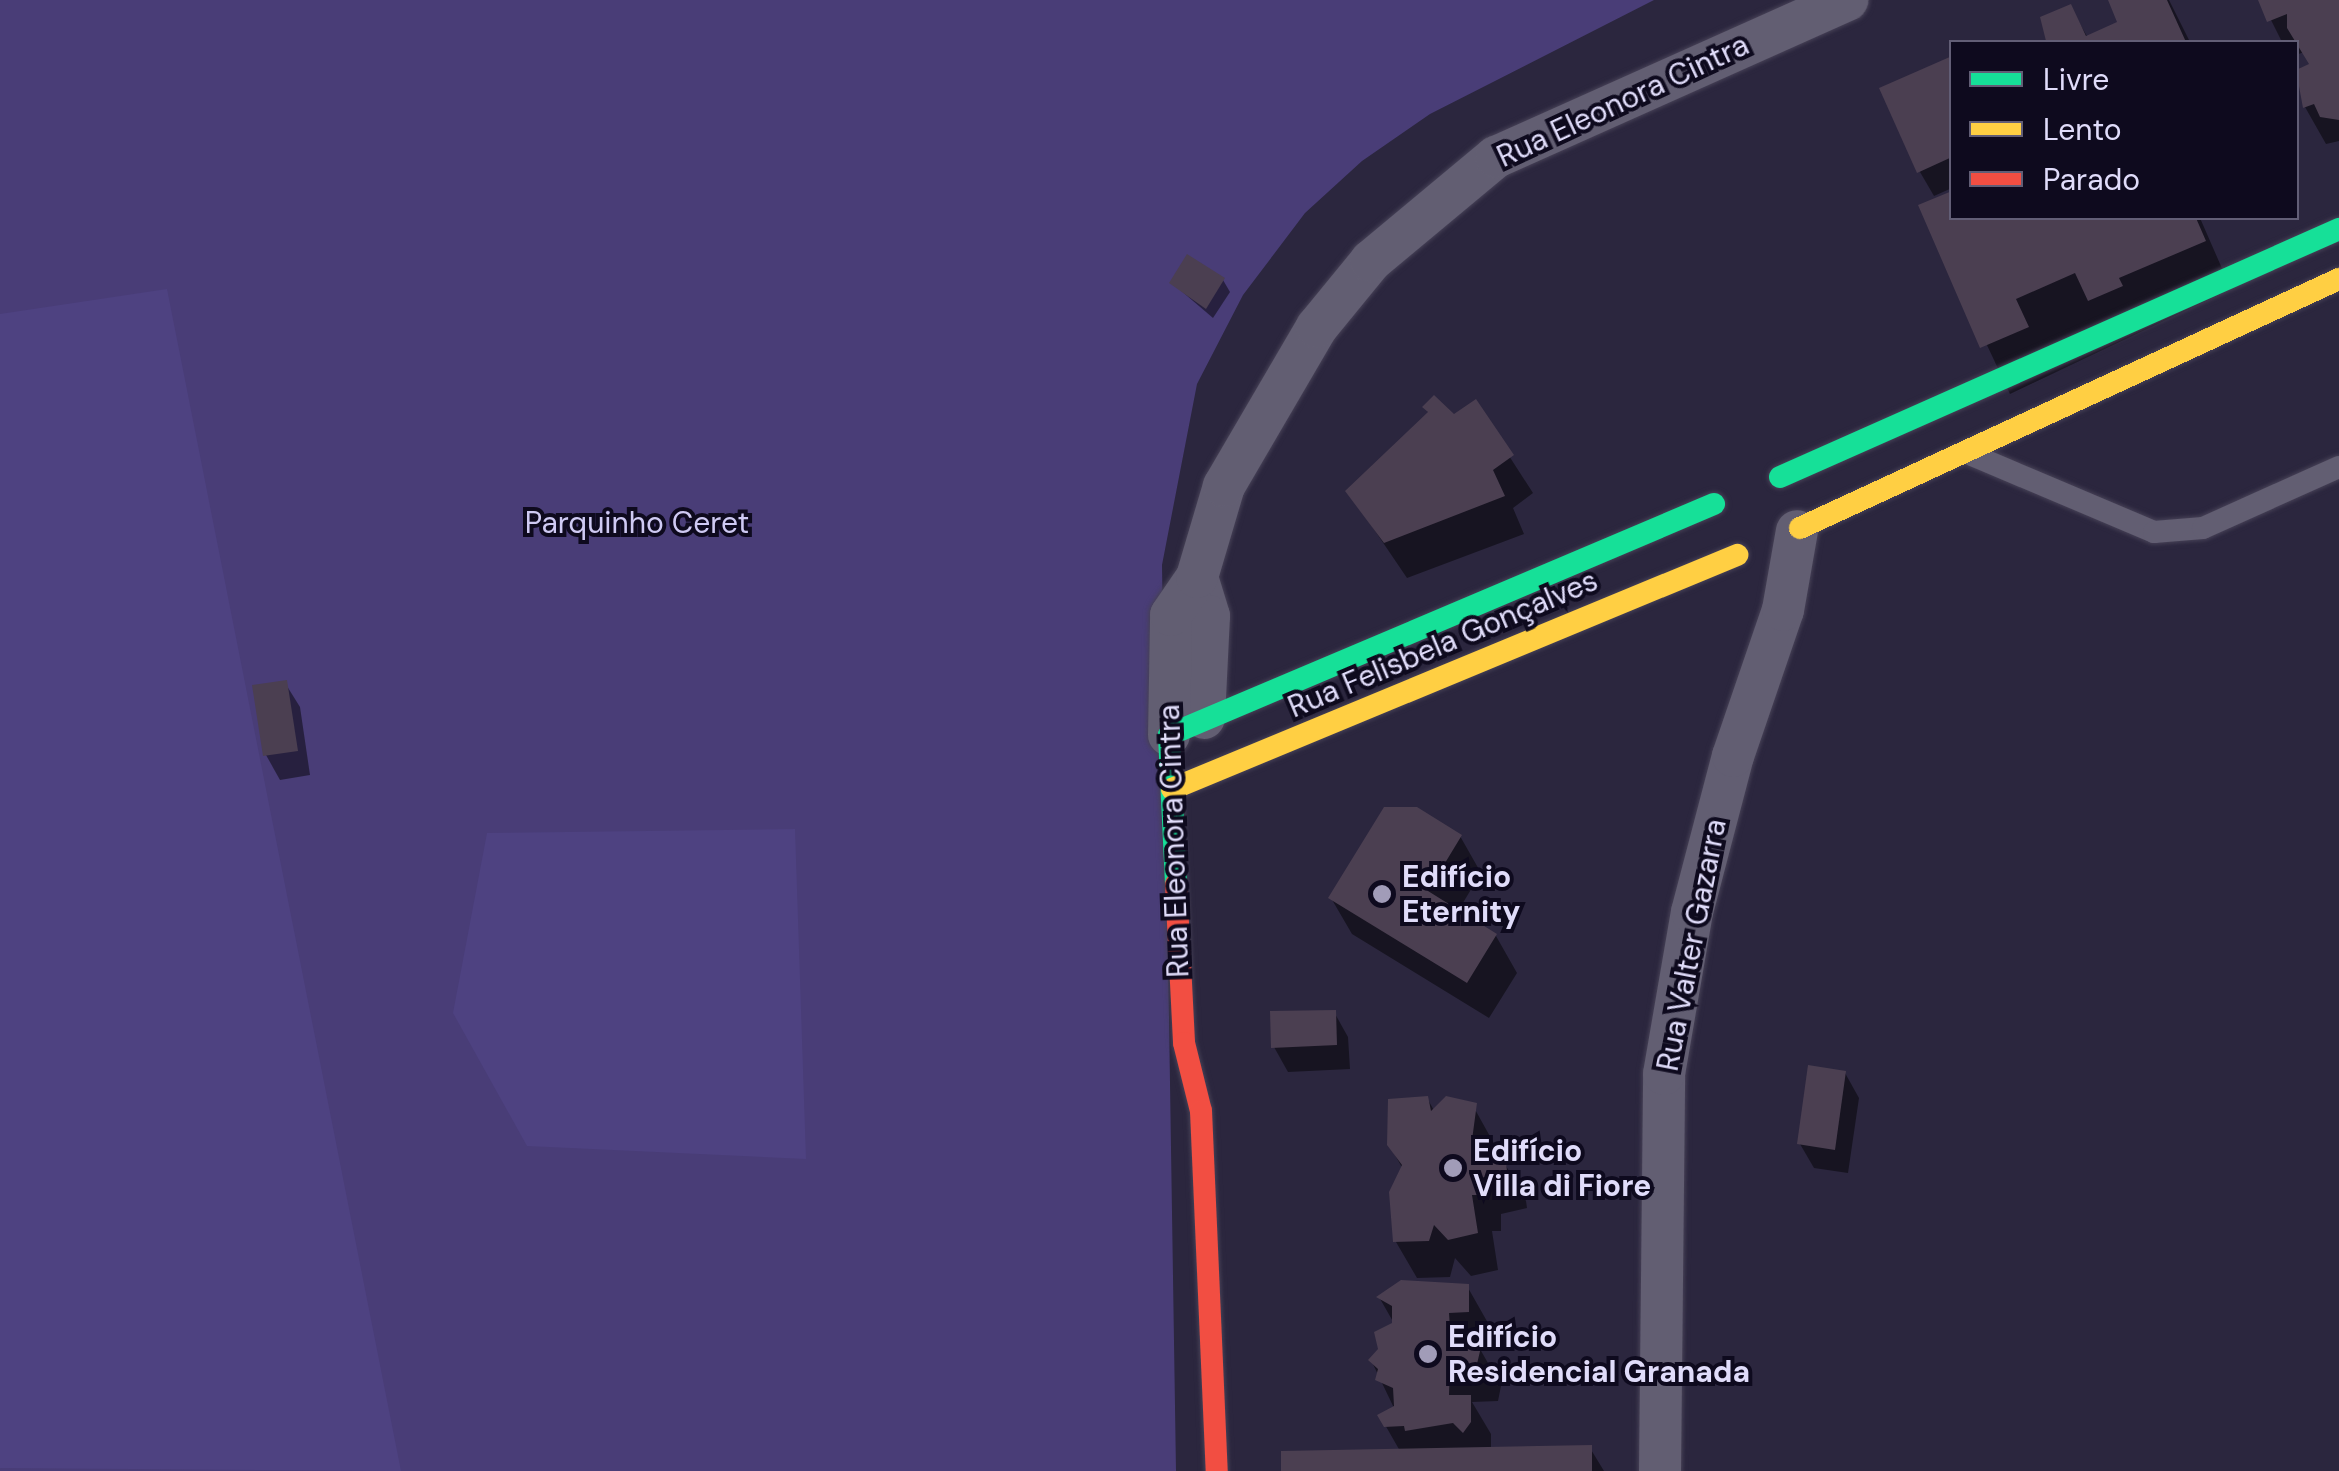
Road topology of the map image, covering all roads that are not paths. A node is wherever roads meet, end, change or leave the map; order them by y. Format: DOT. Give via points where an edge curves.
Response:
graph roads {
  1 [pos="1847,0"];
  2 [pos="2339,230"];
  3 [pos="2339,279"];
  4 [pos="1966,453"];
  5 [pos="2339,467"];
  6 [pos="1754,471"];
  7 [pos="1728,481"];
  8 [pos="1714,504"];
  9 [pos="1794,507"];
  10 [pos="1743,556"];
  11 [pos="1783,610"];
  12 [pos="1187,726"];
  13 [pos="1205,775"];
  14 [pos="1172,790"];
  15 [pos="1206,811"];
  16 [pos="1212,1058"];
  17 [pos="1201,1111"];
  18 [pos="1217,1471"];
  19 [pos="1660,1471"];
  1 -- 12 [label="street, Rua Eleonora Cintra" via="1496,157 1370,261 1317,327 1224,486 1197,577 1209,616"];
  2 -- 9 [label="street"];
  3 -- 4 [label="street"];
  4 -- 5 [label="lane" via="2154,532 2203,528"];
  4 -- 9 [label="street"];
  6 -- 9 [label="street"];
  7 -- 8 [label="street"];
  8 -- 10 [label="street" via="1713,524"];
  8 -- 12 [label="street, Rua Felisbela Gonçalves"];
  9 -- 10 [label="street, Rua Felisbela Gonçalves" via="1786,549 1762,560"];
  9 -- 11 [label="street, Rua Valter Gazarra"];
  10 -- 11 [label="street"];
  10 -- 13 [label="street, Rua Felisbela Gonçalves"];
  11 -- 19 [label="street, Rua Valter Gazarra" via="1733,756 1692,912 1664,1074"];
  12 -- 13 [label="street, Rua Eleonora Cintra"];
  12 -- 14 [label="street, Rua Eleonora Cintra"];
  13 -- 14 [label="street, Rua Felisbela Gonçalves"];
  13 -- 15 [label="street, Rua Eleonora Cintra"];
  14 -- 17 [label="street, Rua Eleonora Cintra" via="1184,1043"];
  16 -- 17 [label="street, Rua Eleonora Cintra"];
  17 -- 18 [label="street, Rua Eleonora Cintra"];
}
